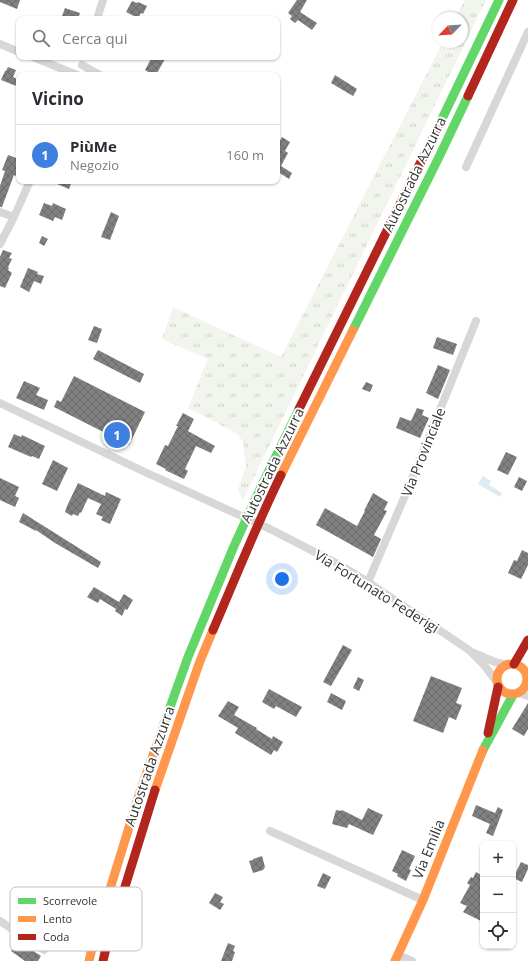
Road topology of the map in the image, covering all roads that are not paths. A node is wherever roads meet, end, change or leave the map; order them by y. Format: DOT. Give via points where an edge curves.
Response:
graph roads {
  1 [pos="104,0"];
  2 [pos="499,0"];
  3 [pos="513,0"];
  4 [pos="98,16"];
  5 [pos="528,32"];
  6 [pos="0,44"];
  7 [pos="16,51"];
  8 [pos="40,60"];
  9 [pos="84,60"];
  10 [pos="82,66"];
  11 [pos="70,72"];
  12 [pos="79,72"];
  13 [pos="94,72"];
  14 [pos="466,167"];
  15 [pos="29,184"];
  16 [pos="0,212"];
  17 [pos="14,217"];
  18 [pos="0,244"];
  19 [pos="476,321"];
  20 [pos="0,403"];
  21 [pos="368,582"];
  22 [pos="528,640"];
  23 [pos="469,650"];
  24 [pos="511,664"];
  25 [pos="527,674"];
  26 [pos="497,684"];
  27 [pos="520,694"];
  28 [pos="484,747"];
  29 [pos="270,831"];
  30 [pos="111,887"];
  31 [pos="125,887"];
  32 [pos="423,900"];
  33 [pos="0,921"];
  34 [pos="10,928"];
  35 [pos="91,951"];
  36 [pos="105,951"];
  37 [pos="397,958"];
  38 [pos="89,961"];
  39 [pos="103,961"];
  40 [pos="412,961"];
  1 -- 4 [label="street"];
  2 -- 30 [label="main road, Autostrada Azzurra" via="234,546 188,657 139,795"];
  3 -- 31 [label="main road, Autostrada Azzurra" via="440,155 272,494 246,553 200,661"];
  5 -- 14 [label="street"];
  6 -- 7 [label="street"];
  8 -- 11 [label="street"];
  9 -- 10 [label="street"];
  10 -- 12 [label="street"];
  10 -- 13 [label="street"];
  15 -- 17 [label="street"];
  16 -- 17 [label="street"];
  17 -- 18 [label="street"];
  19 -- 21 [label="street, Via Provinciale"];
  20 -- 21 [label="street, Via Fortunato Federigi" via="147,474 270,529"];
  21 -- 23 [label="street, Via Fortunato Federigi"];
  22 -- 24 [label="main road"];
  23 -- 24 [label="street, Via Fortunato Federigi" via="495,662"];
  23 -- 26 [label="street, Via Fortunato Federigi" via="484,665"];
  24 -- 25 [label="main road, Via Emilia" via="521,667"];
  24 -- 26 [label="main road, Via Emilia" via="501,668 496,677"];
  25 -- 27 [label="main road, Via Emilia" via="525,686"];
  26 -- 27 [label="main road" via="503,692 510,695"];
  26 -- 28 [label="main road, Via Emilia"];
  27 -- 28 [label="main road, Via Emilia"];
  28 -- 32 [label="main road, Via Emilia"];
  29 -- 32 [label="street"];
  32 -- 37 [label="main road, Via Emilia"];
  33 -- 34 [label="street"];
  35 -- 38 [label="main road, Autostrada Azzurra"];
  36 -- 39 [label="main road, Autostrada Azzurra"];
  37 -- 40 [label="street"];
}
